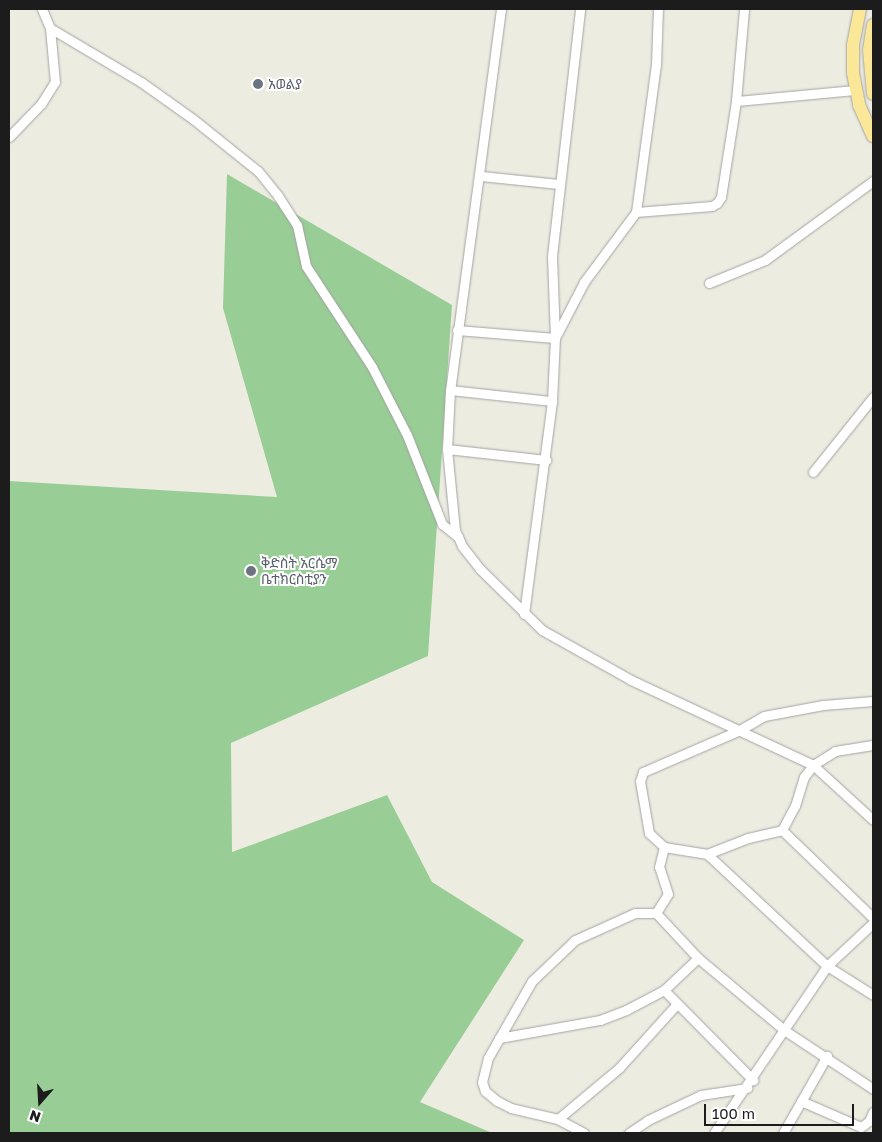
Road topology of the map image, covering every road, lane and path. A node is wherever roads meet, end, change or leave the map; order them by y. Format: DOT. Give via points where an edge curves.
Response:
graph roads {
  1 [pos="42,9"];
  2 [pos="500,9"];
  3 [pos="580,9"];
  4 [pos="658,9"];
  5 [pos="744,9"];
  6 [pos="860,9"];
  7 [pos="873,25"];
  8 [pos="50,28"];
  9 [pos="855,90"];
  10 [pos="873,94"];
  11 [pos="736,101"];
  12 [pos="873,136"];
  13 [pos="9,137"];
  14 [pos="481,176"];
  15 [pos="873,181"];
  16 [pos="559,184"];
  17 [pos="636,212"];
  18 [pos="709,283"];
  19 [pos="457,330"];
  20 [pos="556,338"];
  21 [pos="450,390"];
  22 [pos="873,397"];
  23 [pos="552,401"];
  24 [pos="447,449"];
  25 [pos="546,460"];
  26 [pos="813,472"];
  27 [pos="458,537"];
  28 [pos="524,614"];
  29 [pos="873,701"];
  30 [pos="740,730"];
  31 [pos="873,745"];
  32 [pos="813,765"];
  33 [pos="873,820"];
  34 [pos="782,830"];
  35 [pos="664,847"];
  36 [pos="707,854"];
  37 [pos="656,913"];
  38 [pos="873,918"];
  39 [pos="873,923"];
  40 [pos="698,958"];
  41 [pos="827,966"];
  42 [pos="664,990"];
  43 [pos="873,995"];
  44 [pos="676,1004"];
  45 [pos="784,1030"];
  46 [pos="499,1038"];
  47 [pos="827,1056"];
  48 [pos="750,1084"];
  49 [pos="873,1089"];
  50 [pos="801,1101"];
  51 [pos="873,1112"];
  52 [pos="558,1119"];
  53 [pos="584,1133"];
  54 [pos="629,1133"];
  55 [pos="714,1133"];
  56 [pos="783,1133"];
  1 -- 8 [label="street"];
  2 -- 14 [label="street"];
  3 -- 16 [label="street"];
  4 -- 17 [label="street" via="656,65"];
  5 -- 11 [label="street"];
  6 -- 9 [label="main road" via="853,45"];
  7 -- 10 [label="main road" via="870,50"];
  8 -- 13 [label="street" via="55,82 52,90"];
  8 -- 27 [label="street" via="141,82 194,119 258,171 297,225 306,266 368,361 407,435 442,524"];
  9 -- 11 [label="street"];
  9 -- 12 [label="main road"];
  11 -- 17 [label="street" via="721,197 717,203"];
  14 -- 16 [label="street"];
  14 -- 19 [label="street"];
  15 -- 18 [label="street" via="765,260"];
  16 -- 20 [label="street" via="552,256"];
  17 -- 20 [label="street" via="584,282"];
  19 -- 20 [label="street"];
  19 -- 21 [label="street"];
  20 -- 23 [label="street"];
  21 -- 23 [label="street"];
  21 -- 24 [label="street"];
  22 -- 26 [label="street"];
  23 -- 25 [label="street"];
  24 -- 25 [label="street"];
  24 -- 27 [label="street"];
  25 -- 28 [label="street"];
  27 -- 28 [label="street" via="480,569"];
  28 -- 30 [label="street" via="580,654"];
  29 -- 30 [label="street" via="775,713"];
  30 -- 32 [label="street"];
  30 -- 35 [label="street" via="640,775 649,834"];
  31 -- 32 [label="street" via="835,751"];
  32 -- 33 [label="street"];
  32 -- 34 [label="street" via="804,777 795,806"];
  34 -- 36 [label="street" via="748,838"];
  34 -- 38 [label="street"];
  35 -- 36 [label="street"];
  35 -- 37 [label="street" via="659,867 668,894"];
  36 -- 41 [label="street"];
  37 -- 40 [label="street"];
  37 -- 46 [label="street" via="625,916 574,940 532,981"];
  39 -- 41 [label="street"];
  40 -- 42 [label="street"];
  40 -- 45 [label="street"];
  41 -- 43 [label="street"];
  41 -- 45 [label="street"];
  42 -- 44 [label="street"];
  42 -- 46 [label="street" via="600,1020"];
  44 -- 48 [label="street"];
  44 -- 52 [label="street" via="619,1068"];
  45 -- 47 [label="street"];
  45 -- 48 [label="street"];
  46 -- 52 [label="street" via="482,1082 485,1091 511,1108"];
  47 -- 49 [label="street"];
  47 -- 50 [label="street"];
  48 -- 54 [label="street" via="701,1095 648,1120"];
  48 -- 55 [label="street"];
  50 -- 51 [label="street" via="861,1127"];
  50 -- 56 [label="street"];
  52 -- 53 [label="street"];
}
